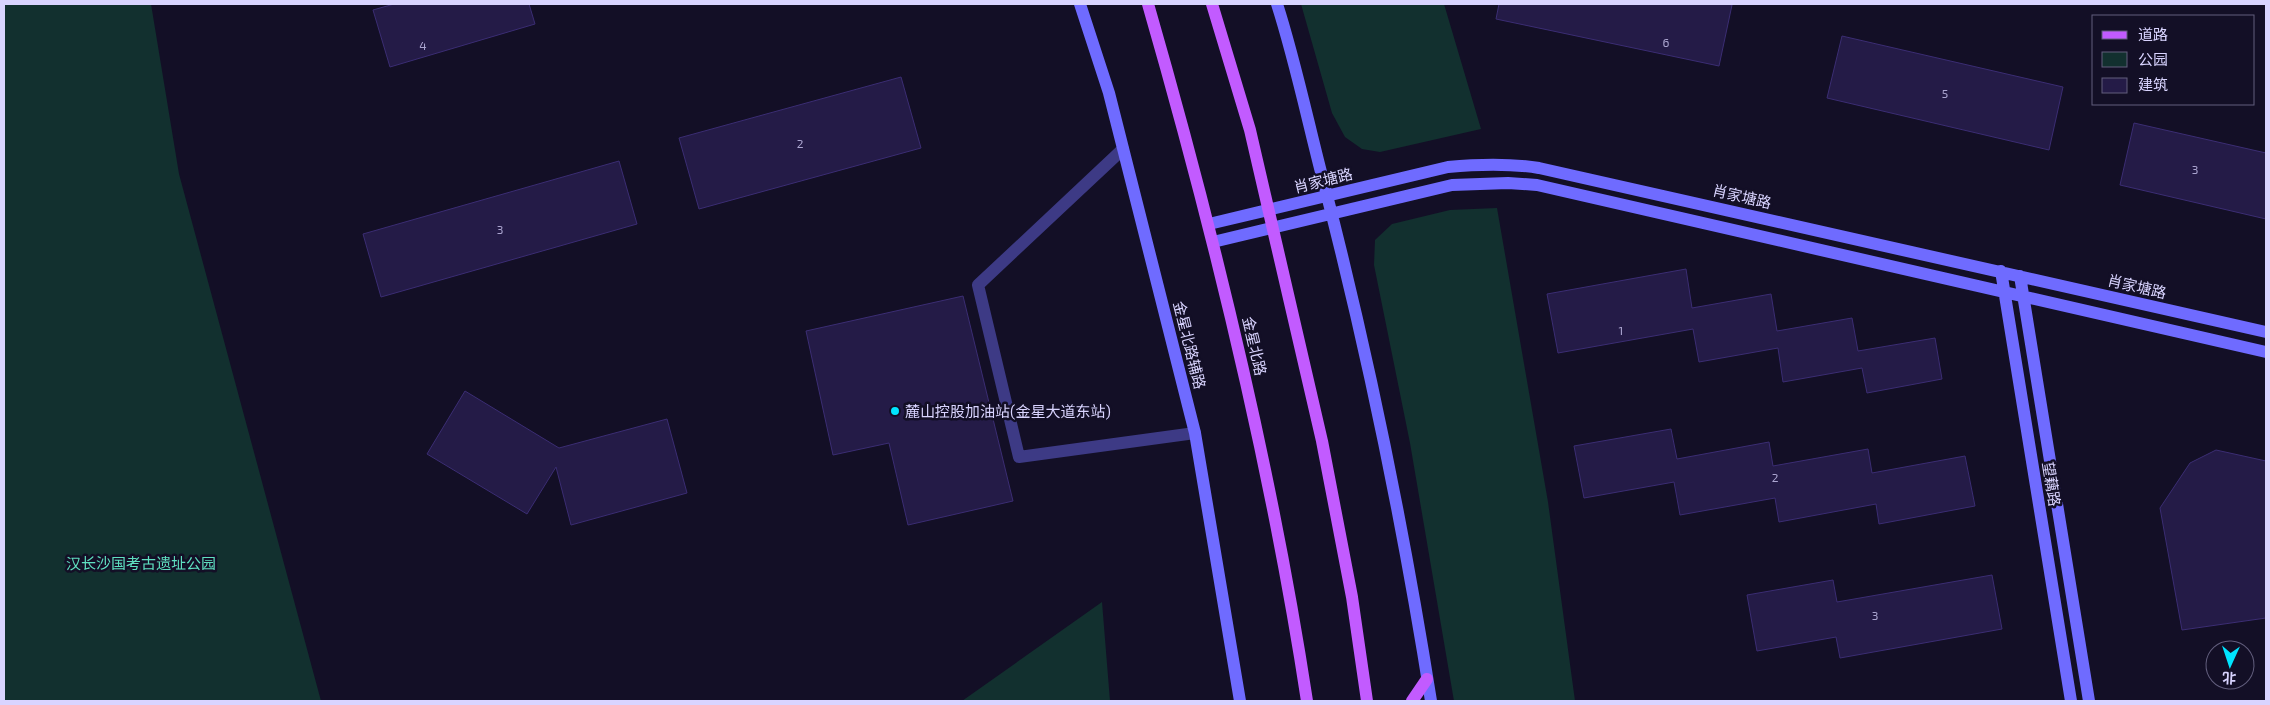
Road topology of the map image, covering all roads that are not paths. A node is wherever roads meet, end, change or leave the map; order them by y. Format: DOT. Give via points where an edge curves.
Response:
graph roads {
  1 [pos="1080,4"];
  2 [pos="1148,4"];
  3 [pos="1212,4"];
  4 [pos="1277,4"];
  5 [pos="1124,149"];
  6 [pos="1327,195"];
  7 [pos="1269,210"];
  8 [pos="1332,213"];
  9 [pos="1209,224"];
  10 [pos="1273,228"];
  11 [pos="1213,242"];
  12 [pos="2001,271"];
  13 [pos="2020,276"];
  14 [pos="2004,293"];
  15 [pos="2024,297"];
  16 [pos="2266,332"];
  17 [pos="2266,352"];
  18 [pos="1195,433"];
  19 [pos="1427,679"];
  20 [pos="1240,701"];
  21 [pos="1307,701"];
  22 [pos="1367,701"];
  23 [pos="1412,701"];
  24 [pos="1431,701"];
  25 [pos="2071,701"];
  26 [pos="2089,701"];
  1 -- 5 [label="street, 金星北路辅路"];
  2 -- 9 [label="main road, 金星北路"];
  3 -- 7 [label="main road" via="1250,130"];
  4 -- 6 [label="street"];
  5 -- 18 [label="street, 金星北路辅路"];
  5 -- 18 [label="lane" via="978,285 1020,457"];
  6 -- 7 [label="street, 肖家塘路"];
  6 -- 8 [label="street"];
  6 -- 12 [label="street, 肖家塘路" via="1448,167 1512,163"];
  7 -- 9 [label="street, 肖家塘路"];
  7 -- 10 [label="main road"];
  8 -- 10 [label="street"];
  8 -- 14 [label="street" via="1452,185 1538,185"];
  8 -- 19 [label="street" via="1381,421"];
  9 -- 11 [label="main road, 金星北路"];
  10 -- 11 [label="street"];
  10 -- 22 [label="main road" via="1322,441 1352,597"];
  11 -- 21 [label="main road, 金星北路" via="1239,346"];
  12 -- 13 [label="street, 肖家塘路"];
  12 -- 14 [label="street, 望藕路"];
  13 -- 15 [label="street, 望藕路"];
  13 -- 16 [label="street, 肖家塘路"];
  14 -- 15 [label="street"];
  14 -- 25 [label="street, 望藕路"];
  15 -- 17 [label="street"];
  15 -- 26 [label="street, 望藕路"];
  18 -- 20 [label="street, 金星北路辅路"];
  19 -- 23 [label="main road"];
  19 -- 24 [label="street"];
}
